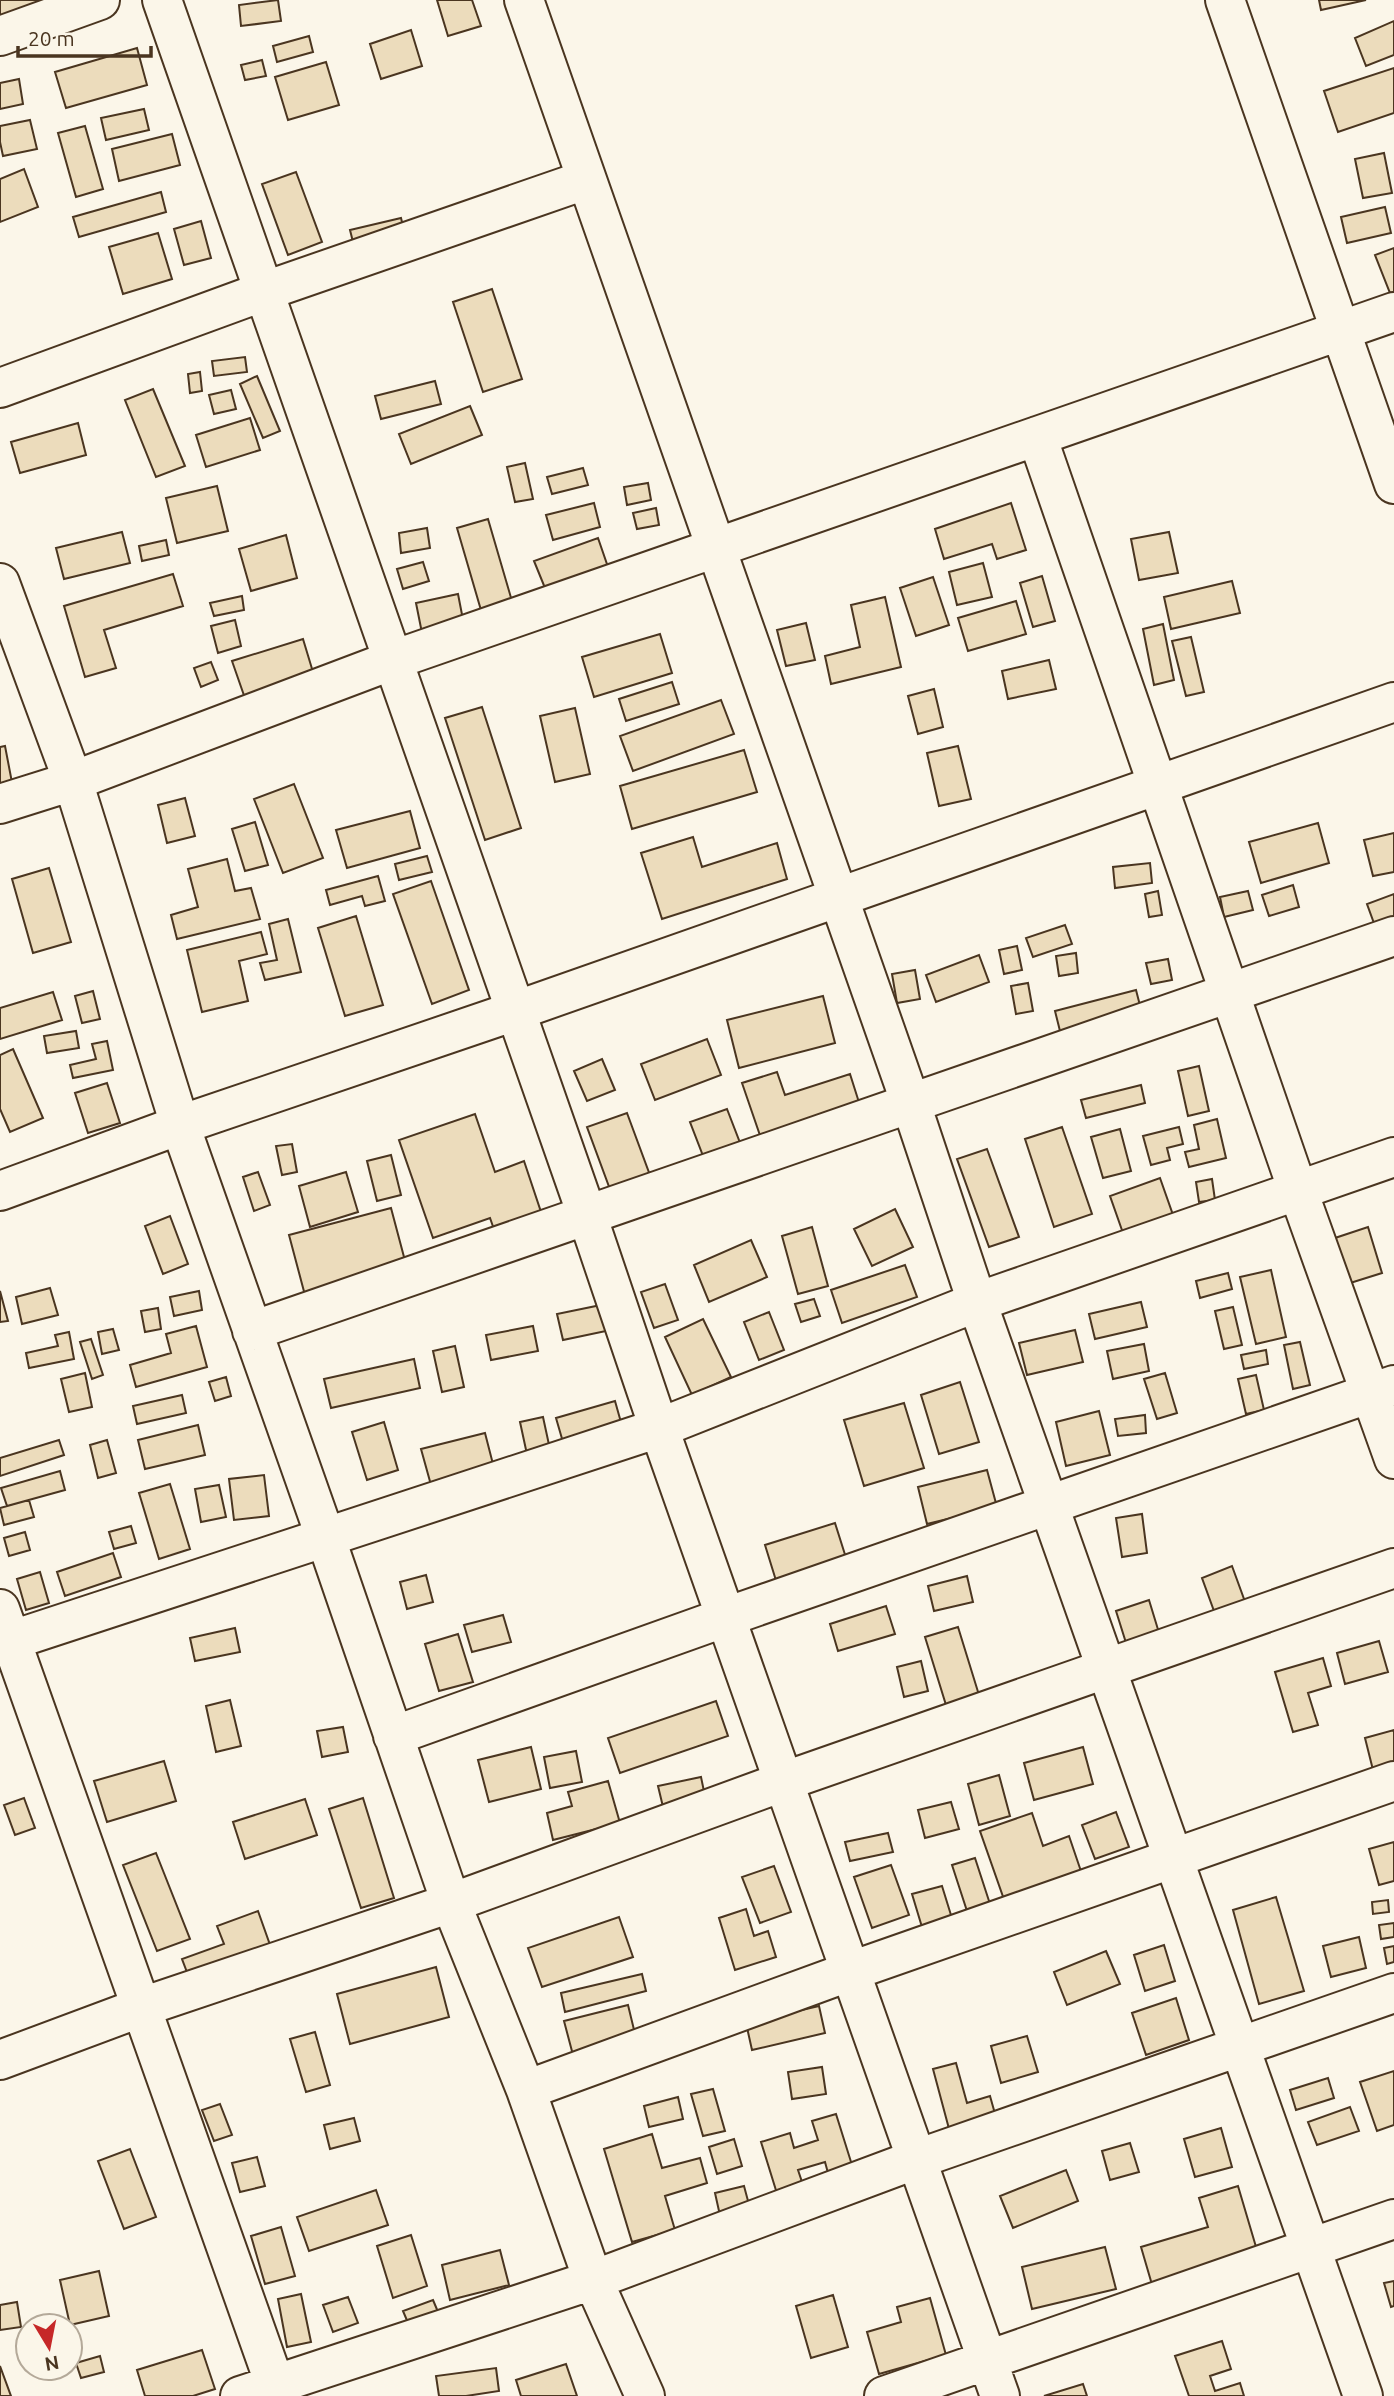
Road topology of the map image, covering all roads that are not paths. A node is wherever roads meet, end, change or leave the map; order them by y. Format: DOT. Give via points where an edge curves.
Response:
graph roads {
  1 [pos="100,0"];
  2 [pos="162,0"];
  3 [pos="524,0"];
  4 [pos="1225,0"];
  5 [pos="0,36"];
  6 [pos="586,180"];
  7 [pos="262,292"];
  8 [pos="1394,312"];
  9 [pos="1340,331"];
  10 [pos="0,388"];
  11 [pos="1037,436"];
  12 [pos="1394,484"];
  13 [pos="716,548"];
  14 [pos="0,583"];
  15 [pos="393,660"];
  16 [pos="1394,702"];
  17 [pos="73,781"];
  18 [pos="1159,785"];
  19 [pos="0,804"];
  20 [pos="838,898"];
  21 [pos="1394,936"];
  22 [pos="1231,992"];
  23 [pos="516,1011"];
  24 [pos="911,1104"];
  25 [pos="180,1125"];
  26 [pos="1394,1157"];
  27 [pos="0,1191"];
  28 [pos="1298,1191"];
  29 [pos="587,1215"];
  30 [pos="977,1302"];
  31 [pos="253,1331"];
  32 [pos="1382,1389"];
  33 [pos="659,1428"];
  34 [pos="1394,1460"];
  35 [pos="1050,1505"];
  36 [pos="325,1536"];
  37 [pos="1394,1568"];
  38 [pos="726,1617"];
  39 [pos="4,1631"];
  40 [pos="1108,1668"];
  41 [pos="393,1736"];
  42 [pos="785,1781"];
  43 [pos="1394,1781"];
  44 [pos="1175,1858"];
  45 [pos="451,1903"];
  46 [pos="851,1971"];
  47 [pos="1394,1993"];
  48 [pos="142,2007"];
  49 [pos="1241,2046"];
  50 [pos="0,2060"];
  51 [pos="526,2090"];
  52 [pos="917,2159"];
  53 [pos="1394,2219"];
  54 [pos="1311,2248"];
  55 [pos="593,2280"];
  56 [pos="987,2360"];
  57 [pos="264,2392"];
  58 [pos="645,2396"];
  59 [pos="884,2396"];
  60 [pos="1000,2396"];
  61 [pos="1363,2396"];
  1 -- 5 [label="street"];
  2 -- 7 [label="street"];
  3 -- 6 [label="street"];
  4 -- 9 [label="street"];
  6 -- 7 [label="street"];
  6 -- 13 [label="street"];
  7 -- 10 [label="street"];
  7 -- 15 [label="street"];
  8 -- 9 [label="street"];
  9 -- 11 [label="street"];
  9 -- 12 [label="street"];
  11 -- 13 [label="street"];
  11 -- 18 [label="street"];
  13 -- 15 [label="street"];
  13 -- 20 [label="street"];
  14 -- 17 [label="street"];
  15 -- 17 [label="street"];
  15 -- 23 [label="street"];
  16 -- 18 [label="street"];
  17 -- 19 [label="street"];
  17 -- 25 [label="street"];
  18 -- 20 [label="street"];
  18 -- 22 [label="street"];
  20 -- 23 [label="street"];
  20 -- 24 [label="street"];
  21 -- 22 [label="street"];
  22 -- 24 [label="street"];
  22 -- 28 [label="street"];
  23 -- 25 [label="street"];
  23 -- 29 [label="street"];
  24 -- 29 [label="street"];
  24 -- 30 [label="street"];
  25 -- 27 [label="street"];
  25 -- 31 [label="street"];
  26 -- 28 [label="street"];
  28 -- 30 [label="street"];
  28 -- 32 [label="street"];
  29 -- 31 [label="street"];
  29 -- 33 [label="street"];
  30 -- 33 [label="street"];
  30 -- 35 [label="street"];
  31 -- 36 [label="street"];
  32 -- 34 [label="street"];
  32 -- 35 [label="street"];
  33 -- 36 [label="street"];
  33 -- 38 [label="street"];
  35 -- 38 [label="street"];
  35 -- 40 [label="street"];
  36 -- 39 [label="street"];
  36 -- 41 [label="street"];
  37 -- 40 [label="street"];
  38 -- 41 [label="street"];
  38 -- 42 [label="street"];
  39 -- 48 [label="street"];
  40 -- 42 [label="street"];
  40 -- 44 [label="street"];
  41 -- 45 [label="street"];
  42 -- 45 [label="street"];
  42 -- 46 [label="street"];
  43 -- 44 [label="street"];
  44 -- 46 [label="street"];
  44 -- 49 [label="street"];
  45 -- 48 [label="street"];
  45 -- 51 [label="street"];
  46 -- 51 [label="street"];
  46 -- 52 [label="street"];
  47 -- 49 [label="street"];
  48 -- 50 [label="street"];
  48 -- 57 [label="street"];
  49 -- 52 [label="street"];
  49 -- 54 [label="street"];
  51 -- 55 [label="street"];
  52 -- 55 [label="street"];
  52 -- 56 [label="street"];
  53 -- 54 [label="street"];
  54 -- 56 [label="street"];
  54 -- 61 [label="street"];
  55 -- 57 [label="street"];
  55 -- 58 [label="street"];
  56 -- 59 [label="street"];
  56 -- 60 [label="street"];
}
